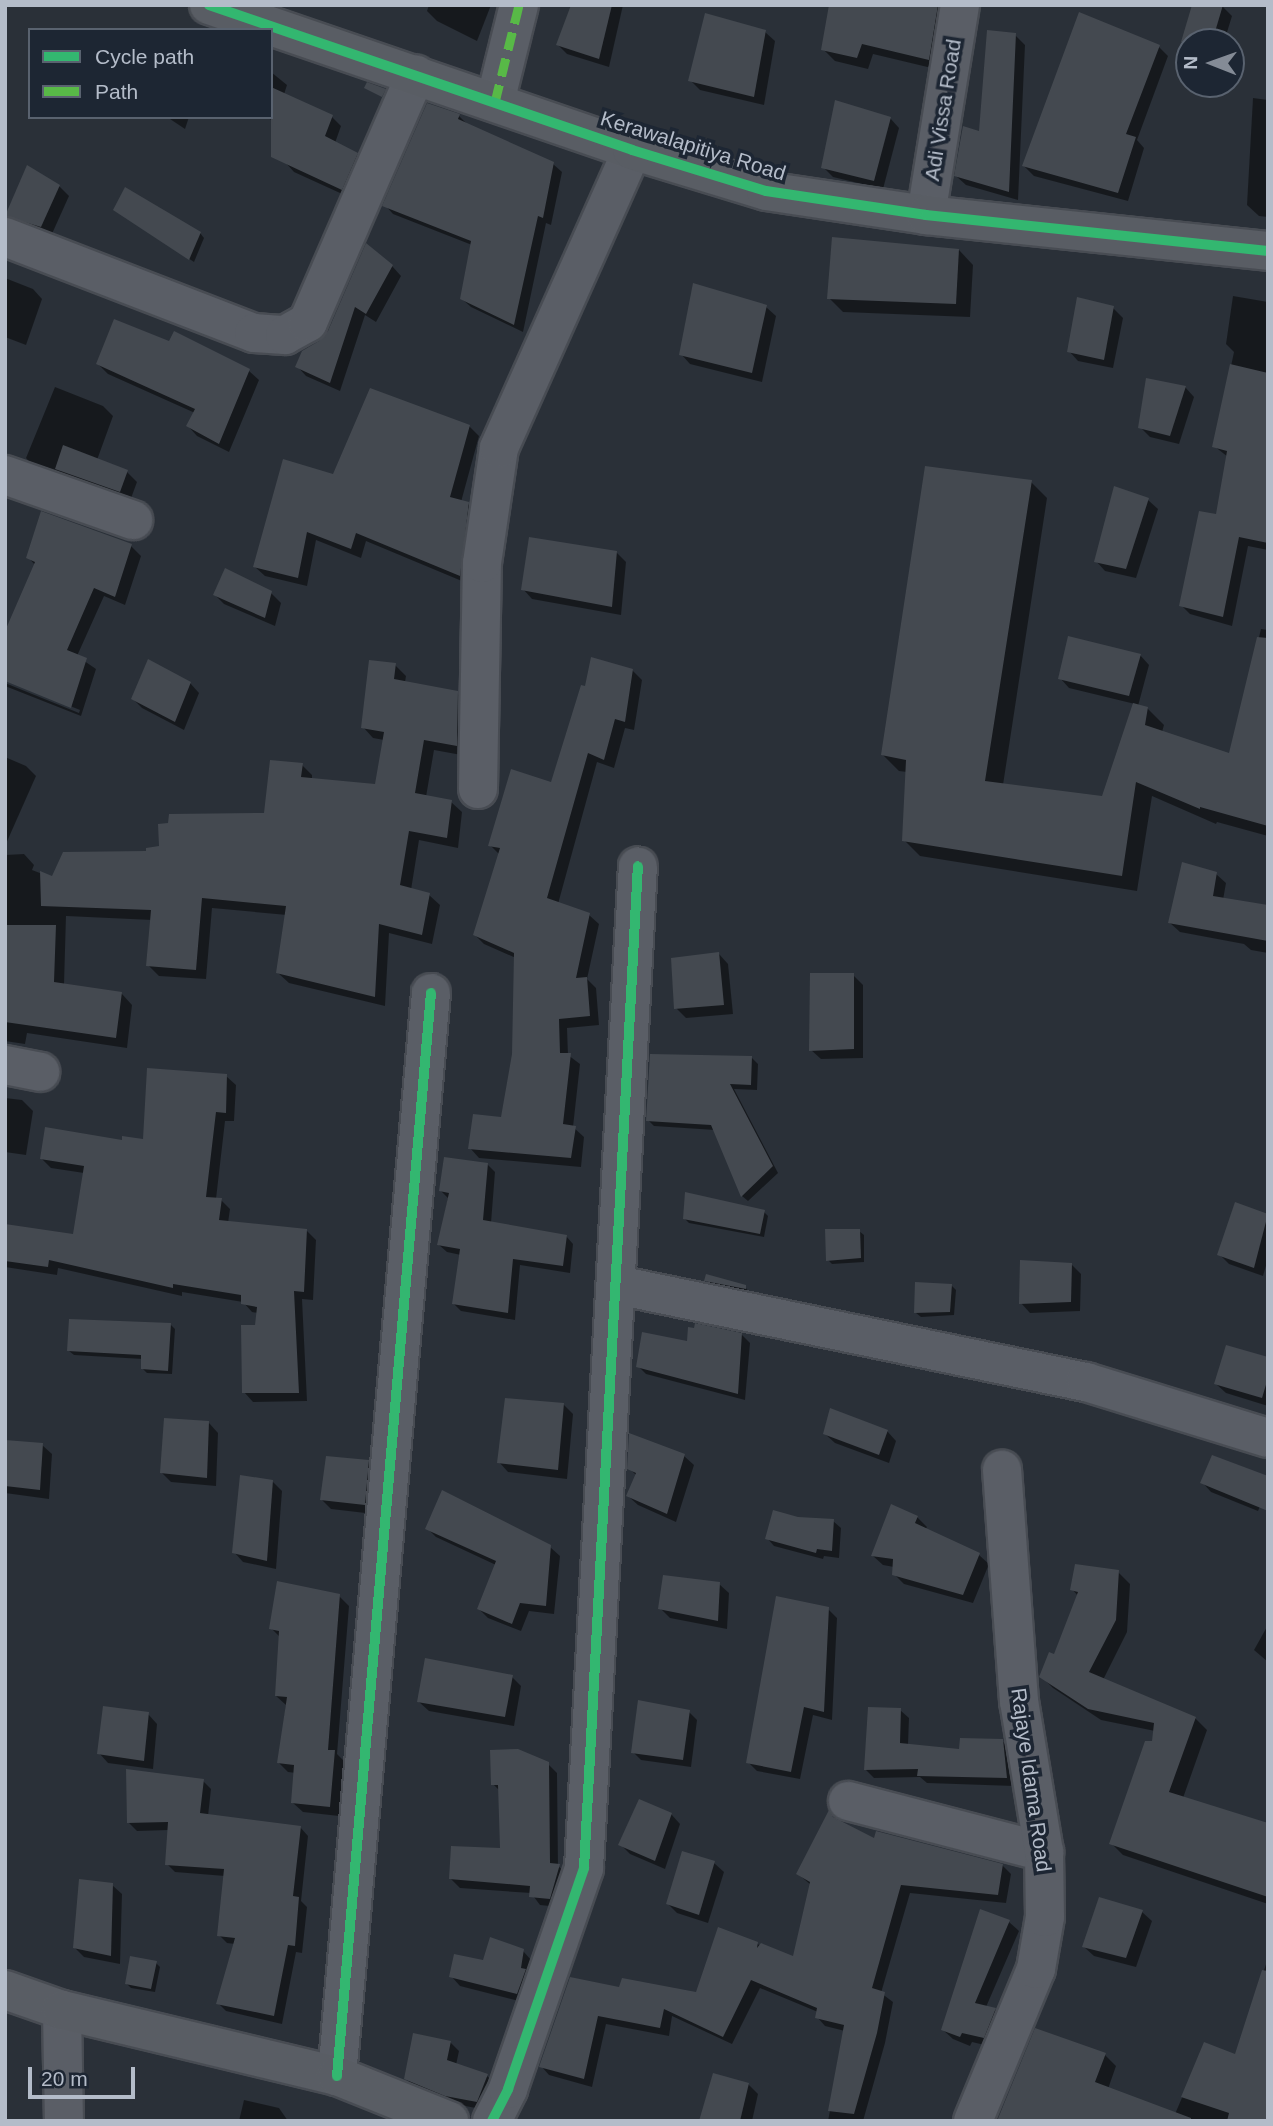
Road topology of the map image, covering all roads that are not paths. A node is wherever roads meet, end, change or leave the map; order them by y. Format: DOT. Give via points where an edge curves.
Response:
graph roads {
  1 [pos="209,5"];
  2 [pos="519,5"];
  3 [pos="961,5"];
  4 [pos="283,16"];
  5 [pos="415,74"];
  6 [pos="495,102"];
  7 [pos="632,150"];
  8 [pos="926,215"];
  9 [pos="5,237"];
  10 [pos="1268,251"];
  11 [pos="5,475"];
  12 [pos="133,520"];
  13 [pos="478,789"];
  14 [pos="638,866"];
  15 [pos="431,993"];
  16 [pos="617,1285"];
  17 [pos="1268,1438"];
  18 [pos="1002,1470"];
  19 [pos="848,1801"];
  20 [pos="1044,1852"];
  21 [pos="5,1990"];
  22 [pos="62,2010"];
  23 [pos="337,2076"];
  24 [pos="429,2117"];
  25 [pos="64,2121"];
  26 [pos="492,2121"];
  27 [pos="974,2121"];
  1 -- 4 [label="street, Kerawalapitiya Road"];
  2 -- 6 [label="street"];
  3 -- 8 [label="street, Adi Vissa Road"];
  4 -- 5 [label="street, Kerawalapitiya Road"];
  5 -- 6 [label="street, Kerawalapitiya Road"];
  5 -- 9 [label="street" via="309,322 285,335 254,332"];
  6 -- 7 [label="street, Kerawalapitiya Road"];
  7 -- 8 [label="street, Kerawalapitiya Road" via="766,191"];
  7 -- 13 [label="street" via="499,448 482,563"];
  8 -- 10 [label="street, Kerawalapitiya Road"];
  11 -- 12 [label="street"];
  14 -- 16 [label="street"];
  15 -- 23 [label="street"];
  16 -- 17 [label="street" via="1086,1382"];
  16 -- 26 [label="street" via="584,1868 508,2088"];
  18 -- 20 [label="street, Rajaye Idama Road" via="1019,1701"];
  19 -- 20 [label="street"];
  20 -- 27 [label="street, Rajaye Idama Road" via="1045,1917 1036,1969"];
  21 -- 22 [label="street"];
  22 -- 23 [label="street"];
  22 -- 25 [label="street"];
  23 -- 24 [label="street"];
}
